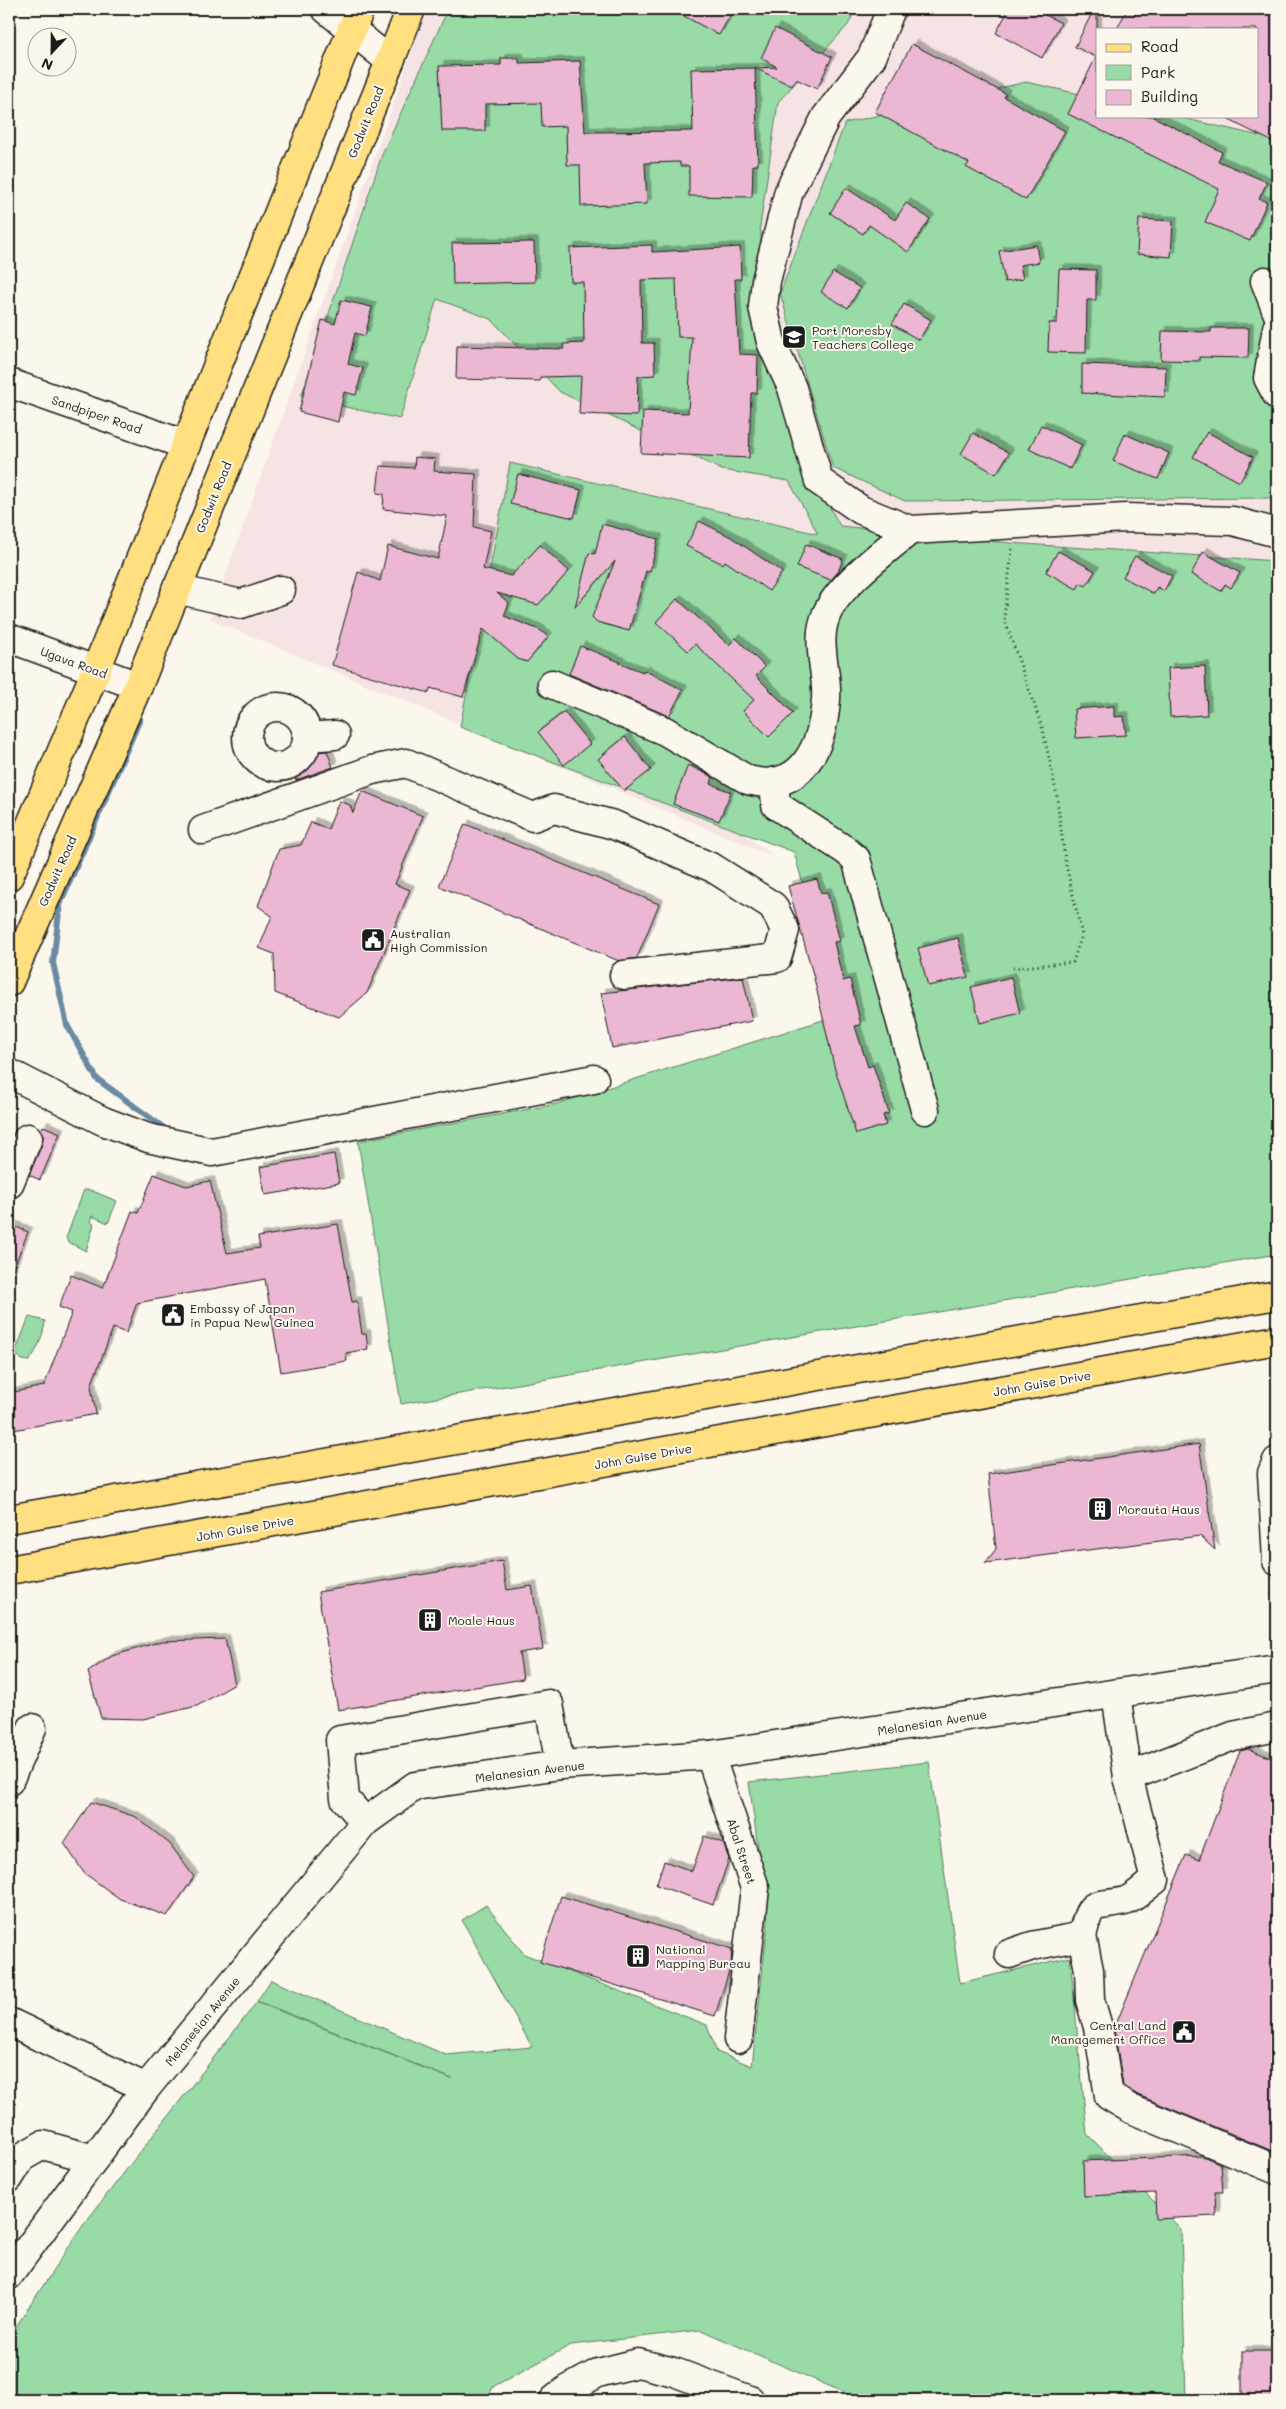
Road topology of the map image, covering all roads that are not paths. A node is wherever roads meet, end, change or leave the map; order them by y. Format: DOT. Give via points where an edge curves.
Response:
graph roads {
  1 [pos="326,9"];
  2 [pos="411,9"];
  3 [pos="891,9"];
  4 [pos="356,19"];
  5 [pos="390,61"];
  6 [pos="1266,281"];
  7 [pos="1277,312"];
  8 [pos="1277,328"];
  9 [pos="9,383"];
  10 [pos="1277,394"];
  11 [pos="186,445"];
  12 [pos="910,530"];
  13 [pos="1277,533"];
  14 [pos="176,588"];
  15 [pos="281,590"];
  16 [pos="9,638"];
  17 [pos="96,670"];
  18 [pos="552,684"];
  19 [pos="138,686"];
  20 [pos="335,735"];
  21 [pos="307,737"];
  22 [pos="281,767"];
  23 [pos="774,782"];
  24 [pos="295,797"];
  25 [pos="203,830"];
  26 [pos="9,876"];
  27 [pos="624,975"];
  28 [pos="9,982"];
  29 [pos="9,1073"];
  30 [pos="594,1079"];
  31 [pos="925,1110"];
  32 [pos="28,1138"];
  33 [pos="9,1184"];
  34 [pos="1277,1295"];
  35 [pos="1277,1340"];
  36 [pos="1277,1461"];
  37 [pos="9,1519"];
  38 [pos="1277,1561"];
  39 [pos="9,1570"];
  40 [pos="1277,1669"];
  41 [pos="1116,1694"];
  42 [pos="1277,1727"];
  43 [pos="32,1728"];
  44 [pos="710,1755"];
  45 [pos="560,1765"];
  46 [pos="1128,1777"];
  47 [pos="9,1781"];
  48 [pos="365,1822"];
  49 [pos="1082,1936"];
  50 [pos="1009,1954"];
  51 [pos="9,2022"];
  52 [pos="738,2039"];
  53 [pos="146,2088"];
  54 [pos="94,2159"];
  55 [pos="1277,2170"];
  56 [pos="9,2178"];
  57 [pos="9,2275"];
  58 [pos="554,2400"];
  59 [pos="750,2400"];
  1 -- 4 [label="street"];
  2 -- 5 [label="main road, Godwit Road"];
  3 -- 12 [label="street" via="872,57 826,117 789,191 771,258 763,307 771,342 792,388 819,481 861,510"];
  4 -- 5 [label="street"];
  4 -- 11 [label="main road"];
  5 -- 14 [label="main road, Godwit Road"];
  6 -- 7 [label="street"];
  8 -- 10 [label="street" via="1268,378"];
  9 -- 11 [label="street, Sandpiper Road"];
  11 -- 17 [label="main road"];
  12 -- 13 [label="street" via="1126,518 1233,521"];
  12 -- 23 [label="street" via="841,591 828,610 820,641 826,699 819,735 812,757 799,772"];
  14 -- 15 [label="street" via="241,604"];
  14 -- 19 [label="main road, Godwit Road"];
  16 -- 17 [label="street, Ugava Road"];
  17 -- 19 [label="street, Ugava Road"];
  17 -- 26 [label="main road"];
  18 -- 23 [label="street" via="666,731 748,780 763,784"];
  19 -- 28 [label="main road, Godwit Road"];
  20 -- 21 [label="street"];
  21 -- 22 [label="street" via="302,754 289,765"];
  21 -- 22 [label="street" via="301,719 290,710 275,706 257,713 247,730 248,747 257,760 272,767"];
  22 -- 24 [label="street"];
  23 -- 31 [label="street" via="776,806 856,859"];
  24 -- 25 [label="street"];
  24 -- 27 [label="street" via="372,770 406,763 533,817 554,810 614,825 714,868 773,906 785,930 777,958"];
  29 -- 30 [label="street" via="103,1121 148,1138 212,1152"];
  32 -- 33 [label="street"];
  34 -- 37 [label="main road"];
  35 -- 39 [label="main road, John Guise Drive"];
  36 -- 38 [label="street" via="1272,1474"];
  40 -- 41 [label="street, Melanesian Avenue"];
  41 -- 44 [label="street, Melanesian Avenue"];
  41 -- 46 [label="street"];
  42 -- 46 [label="street" via="1233,1736"];
  43 -- 47 [label="street"];
  44 -- 45 [label="street, Melanesian Avenue"];
  44 -- 52 [label="street, Abal Street" via="755,1888"];
  45 -- 48 [label="street, Melanesian Avenue" via="415,1786"];
  45 -- 48 [label="street" via="549,1704 340,1740 345,1799"];
  46 -- 49 [label="street" via="1155,1880 1127,1900 1098,1904 1088,1914"];
  48 -- 53 [label="street, Melanesian Avenue"];
  49 -- 50 [label="street"];
  49 -- 55 [label="street" via="1090,2000 1098,2027 1109,2096 1131,2109"];
  51 -- 53 [label="street"];
  53 -- 54 [label="street, Melanesian Avenue"];
  54 -- 56 [label="street" via="43,2145 22,2157"];
  54 -- 57 [label="street, Melanesian Avenue"];
  58 -- 59 [label="street" via="598,2373 638,2363 674,2372"];
}
